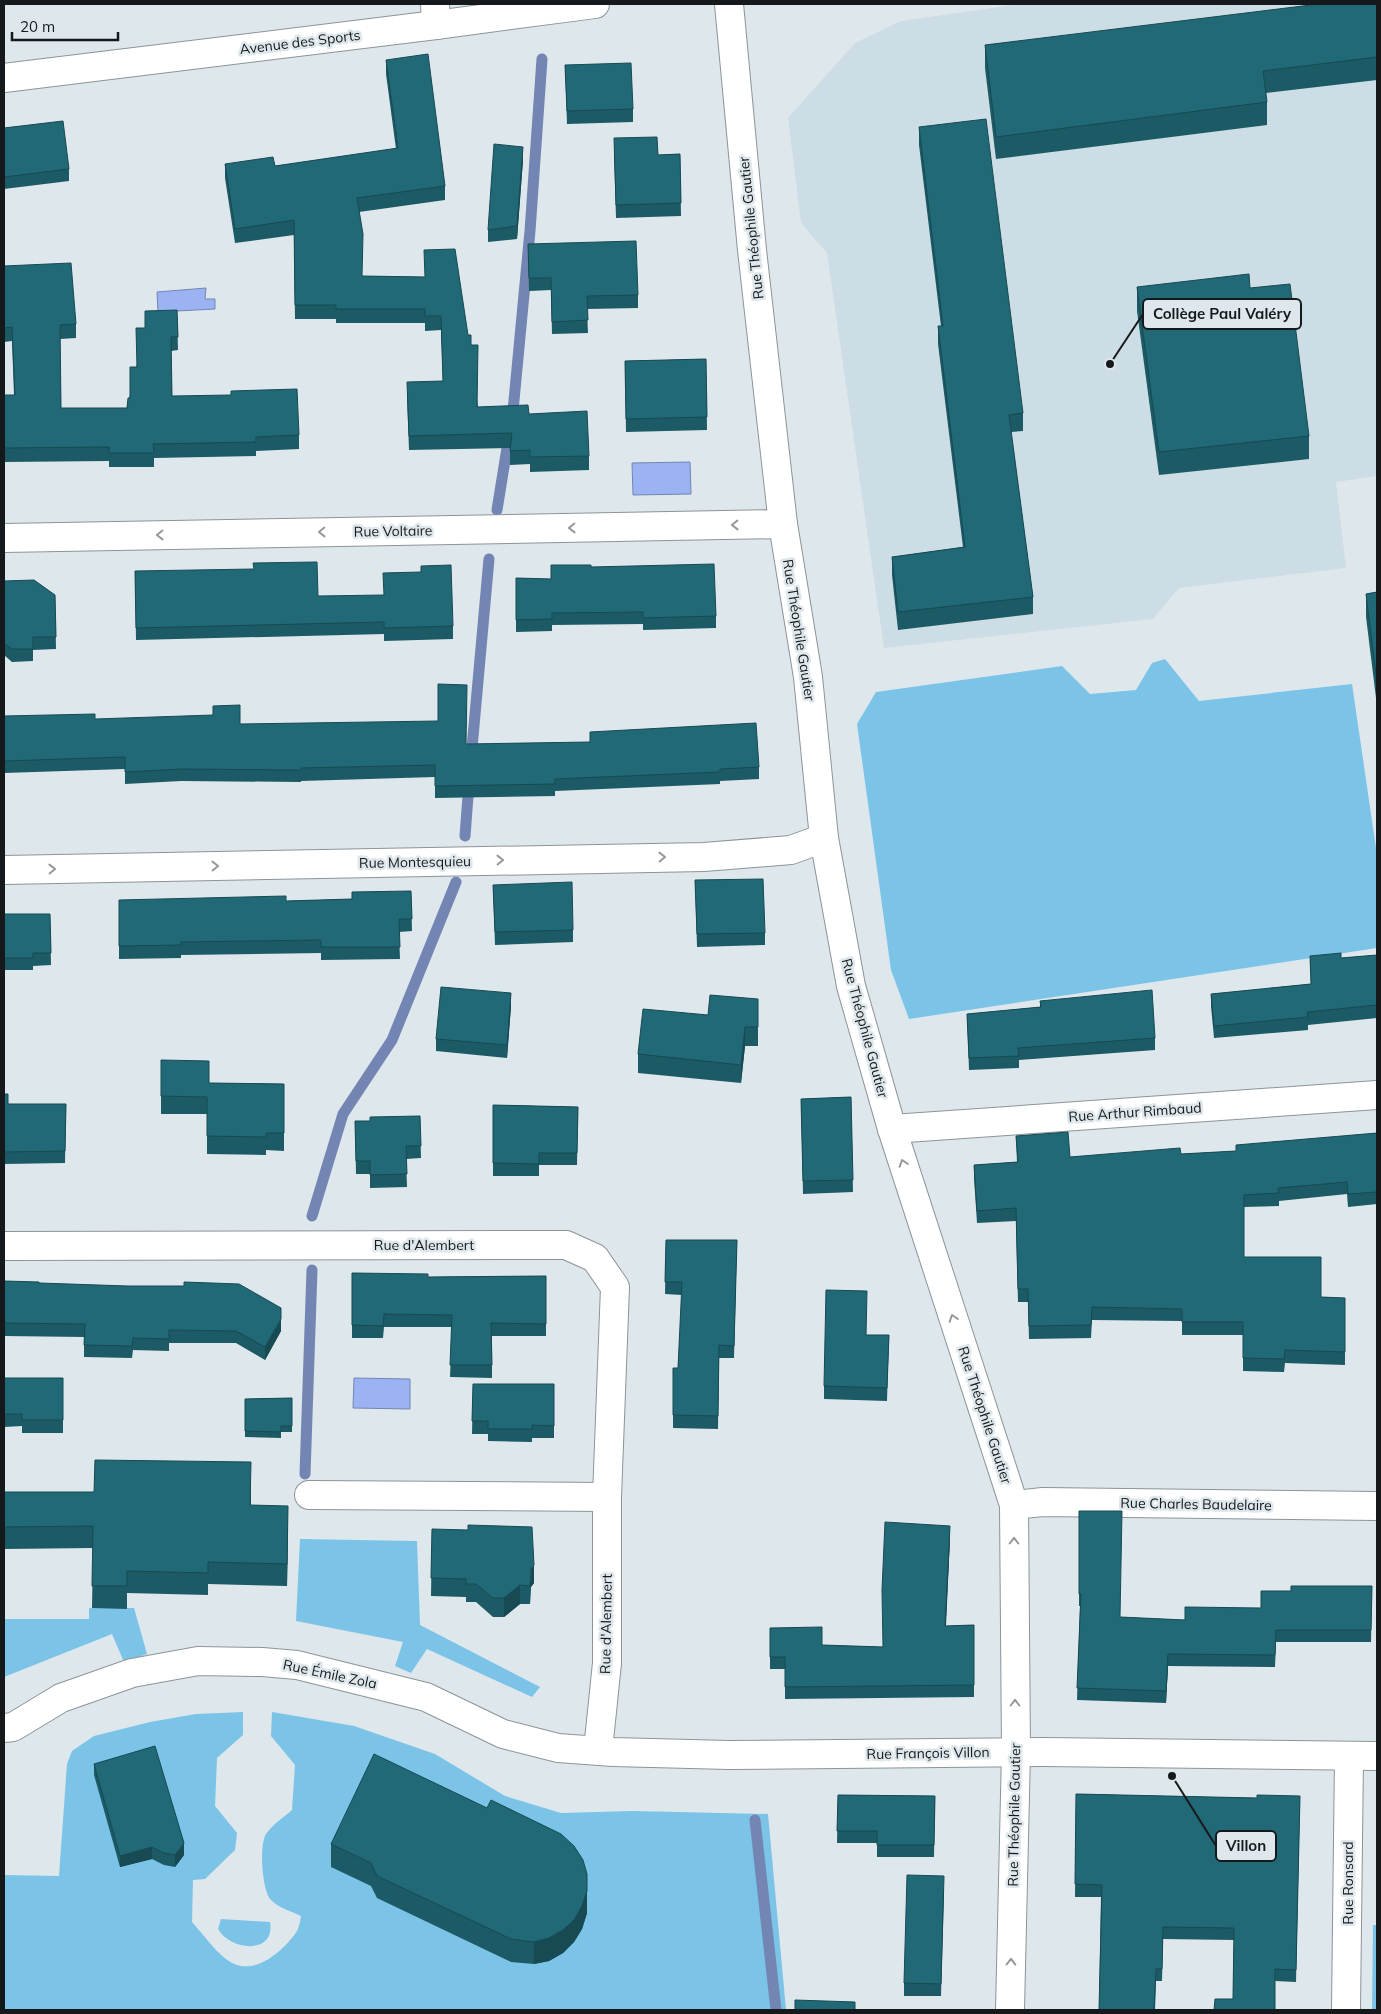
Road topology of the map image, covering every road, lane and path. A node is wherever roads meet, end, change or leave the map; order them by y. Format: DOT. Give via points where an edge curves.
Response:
graph roads {
  1 [pos="595,4"];
  2 [pos="729,4"];
  3 [pos="436,14"];
  4 [pos="4,78"];
  5 [pos="783,524"];
  6 [pos="4,538"];
  7 [pos="824,838"];
  8 [pos="4,870"];
  9 [pos="1377,1095"];
  10 [pos="892,1129"];
  11 [pos="4,1246"];
  12 [pos="309,1495"];
  13 [pos="607,1497"];
  14 [pos="1014,1505"];
  15 [pos="1377,1506"];
  16 [pos="4,1728"];
  17 [pos="598,1750"];
  18 [pos="1016,1752"];
  19 [pos="1349,1756"];
  20 [pos="1377,1756"];
  21 [pos="1010,2010"];
  22 [pos="1346,2010"];
  1 -- 3 [label="street, Avenue des Sports"];
  2 -- 5 [label="street, Rue Théophile Gautier" via="752,250"];
  3 -- 4 [label="street, Avenue des Sports"];
  5 -- 6 [label="street, Rue Voltaire, one-way"];
  5 -- 7 [label="street, Rue Théophile Gautier" via="808,677"];
  8 -- 7 [label="street, Rue Montesquieu, one-way" via="704,856 791,850"];
  7 -- 10 [label="street, Rue Théophile Gautier" via="851,986"];
  9 -- 10 [label="street, Rue Arthur Rimbaud"];
  14 -- 10 [label="street, Rue Théophile Gautier, one-way"];
  11 -- 13 [label="street, Rue d'Alembert" via="566,1245 595,1258 615,1287"];
  12 -- 13 [label="street"];
  13 -- 17 [label="street, Rue d'Alembert" via="607,1663"];
  14 -- 15 [label="street, Rue Charles Baudelaire" via="1043,1502"];
  18 -- 14 [label="street, Rue Théophile Gautier, one-way"];
  16 -- 17 [label="street, Rue Émile Zola" via="13,1727 61,1698 132,1673 198,1661 262,1662 297,1665 426,1697 503,1734 558,1748"];
  17 -- 18 [label="street, Rue François Villon" via="729,1755"];
  18 -- 19 [label="street, Rue François Villon"];
  21 -- 18 [label="street, Rue Théophile Gautier, one-way"];
  19 -- 20 [label="street, Rue François Villon"];
  19 -- 22 [label="street, Rue Ronsard"];
}
